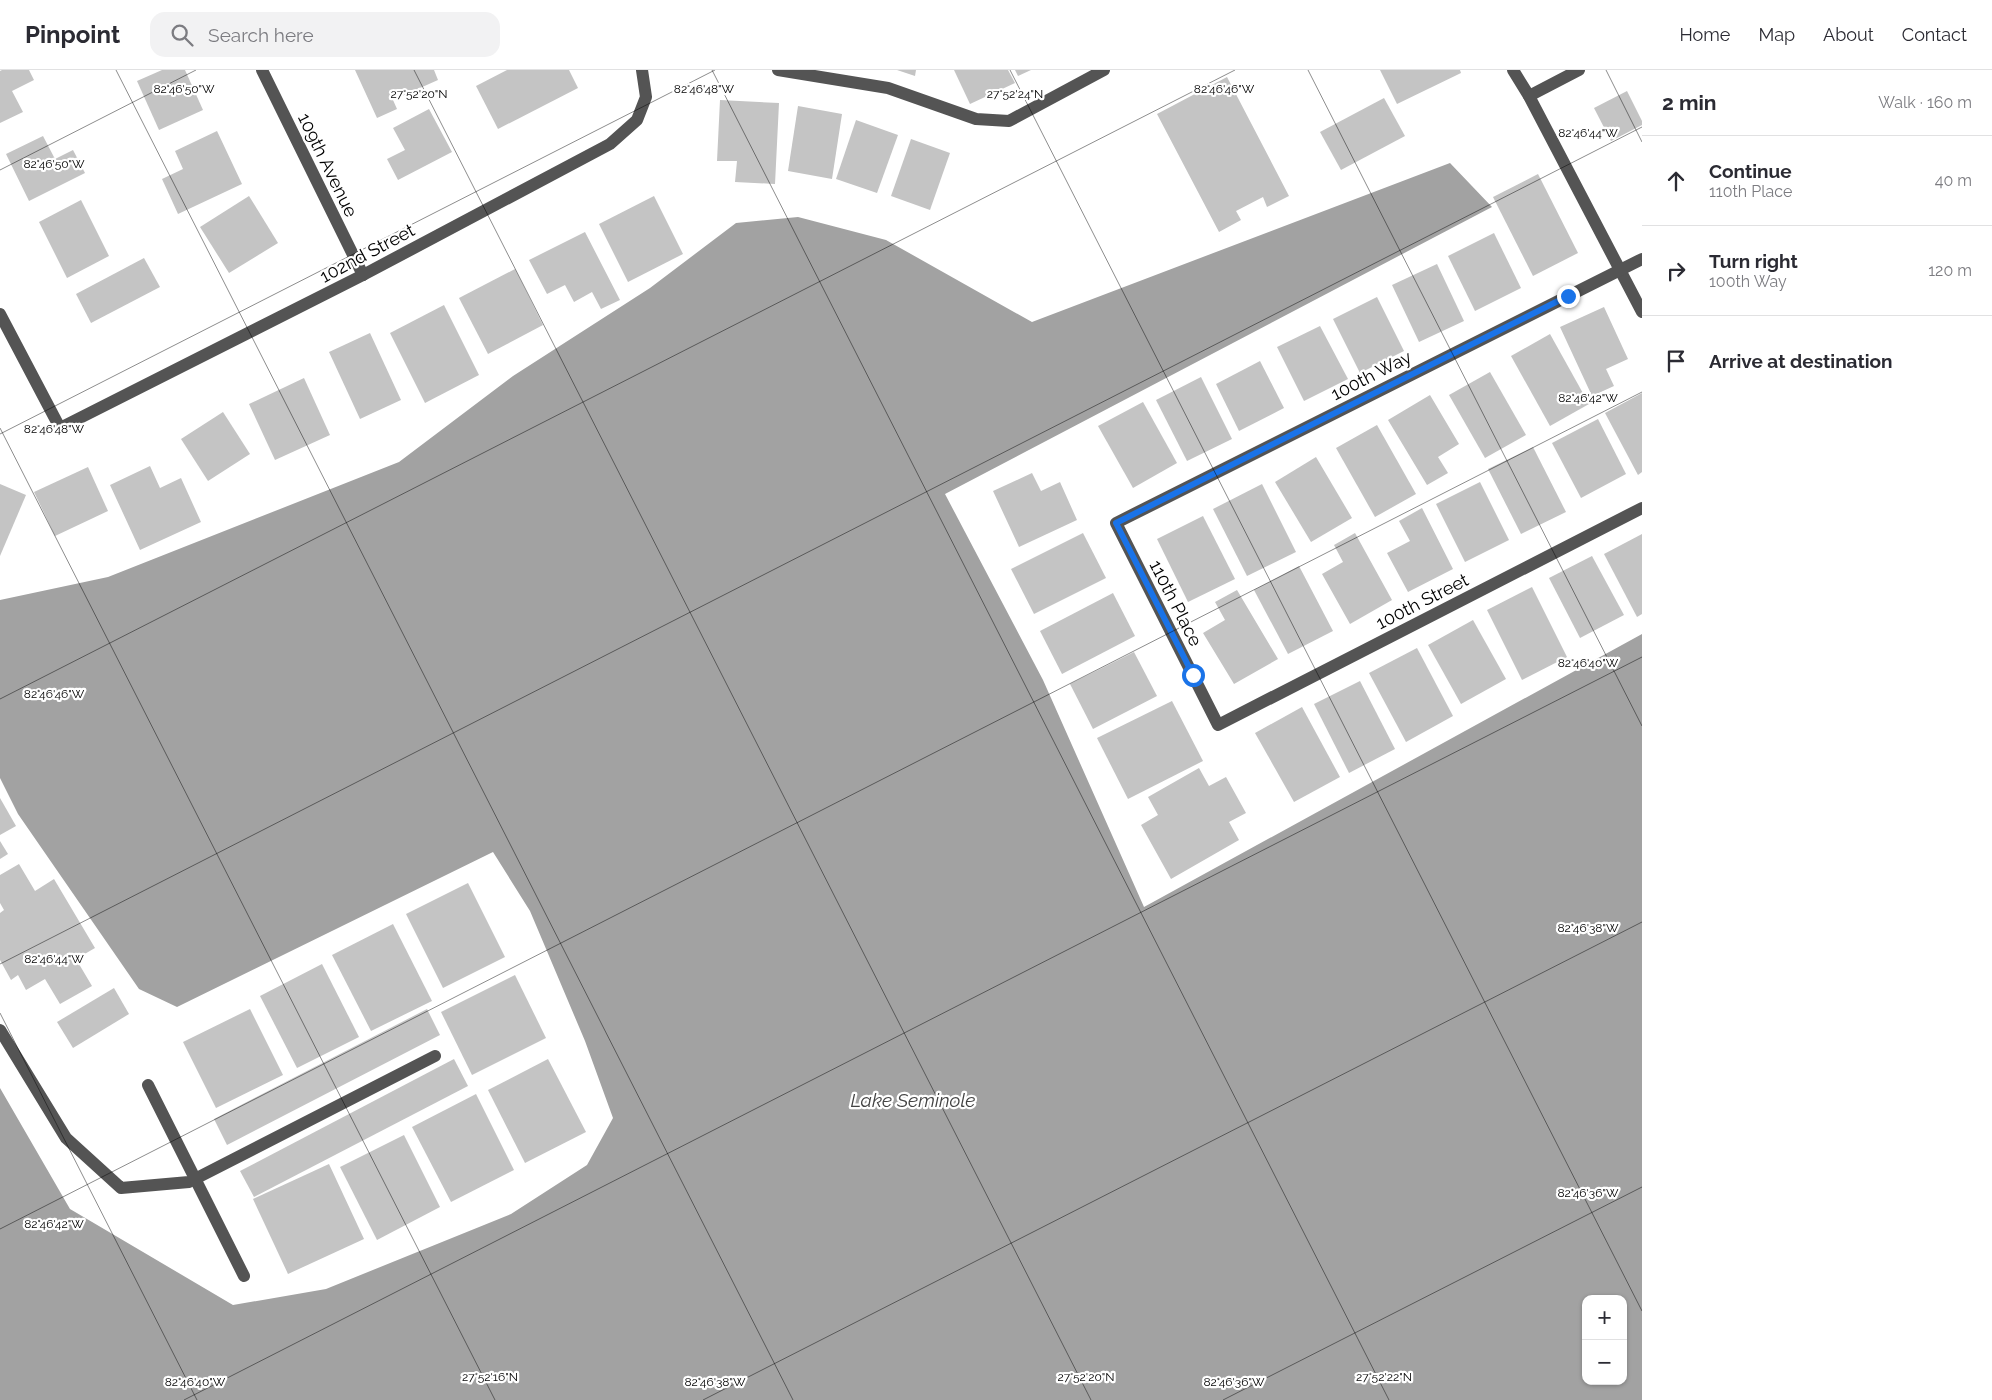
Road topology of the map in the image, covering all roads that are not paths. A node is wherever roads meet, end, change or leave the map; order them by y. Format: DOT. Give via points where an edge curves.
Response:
graph roads {
  1 [pos="262,70"];
  2 [pos="642,70"];
  3 [pos="778,70"];
  4 [pos="1104,70"];
  5 [pos="1513,70"];
  6 [pos="1579,70"];
  7 [pos="1529,96"];
  8 [pos="1642,259"];
  9 [pos="1620,270"];
  10 [pos="363,275"];
  11 [pos="1642,312"];
  12 [pos="0,314"];
  13 [pos="1642,508"];
  14 [pos="1116,523"];
  15 [pos="1218,725"];
  16 [pos="0,1030"];
  17 [pos="435,1056"];
  18 [pos="148,1085"];
  19 [pos="196,1178"];
  20 [pos="244,1276"];
  1 -- 10 [label="street, 109th Avenue"];
  2 -- 10 [label="street, 102nd Street" via="646,97 637,120 610,144"];
  3 -- 4 [label="street" via="888,88 976,119 1009,121"];
  5 -- 7 [label="street"];
  6 -- 7 [label="street"];
  7 -- 9 [label="street"];
  8 -- 9 [label="street, 100th Way"];
  9 -- 11 [label="street"];
  9 -- 14 [label="street, 100th Way"];
  10 -- 12 [label="street, 102nd Street" via="60,428"];
  13 -- 15 [label="street, 100th Street"];
  14 -- 15 [label="street, 110th Place"];
  16 -- 19 [label="street" via="66,1138 121,1188 189,1182"];
  17 -- 19 [label="street"];
  18 -- 19 [label="street"];
  19 -- 20 [label="street"];
}
